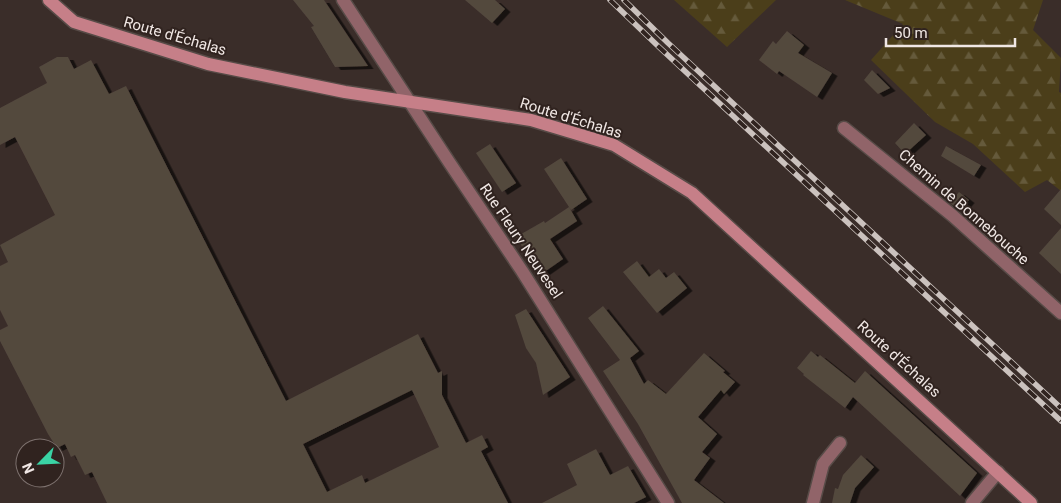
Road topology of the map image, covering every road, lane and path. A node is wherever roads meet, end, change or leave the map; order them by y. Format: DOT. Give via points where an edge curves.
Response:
graph roads {
  1 [pos="49,0"];
  2 [pos="343,0"];
  3 [pos="410,102"];
  4 [pos="844,128"];
  5 [pos="1061,314"];
  6 [pos="840,443"];
  7 [pos="998,472"];
  8 [pos="668,503"];
  9 [pos="813,503"];
  10 [pos="972,503"];
  11 [pos="1031,503"];
  1 -- 3 [label="street, Route d'Échalas" via="74,22 208,64"];
  2 -- 3 [label="street, Rue Fleury Neuvesel"];
  3 -- 7 [label="street, Route d'Échalas" via="531,120 614,145 692,193"];
  3 -- 8 [label="street, Rue Fleury Neuvesel" via="522,271"];
  4 -- 5 [label="street, Chemin de Bonnebouche" via="953,216"];
  6 -- 9 [label="street" via="823,464"];
  7 -- 10 [label="street"];
  7 -- 11 [label="street, Route d'Échalas"];
}
